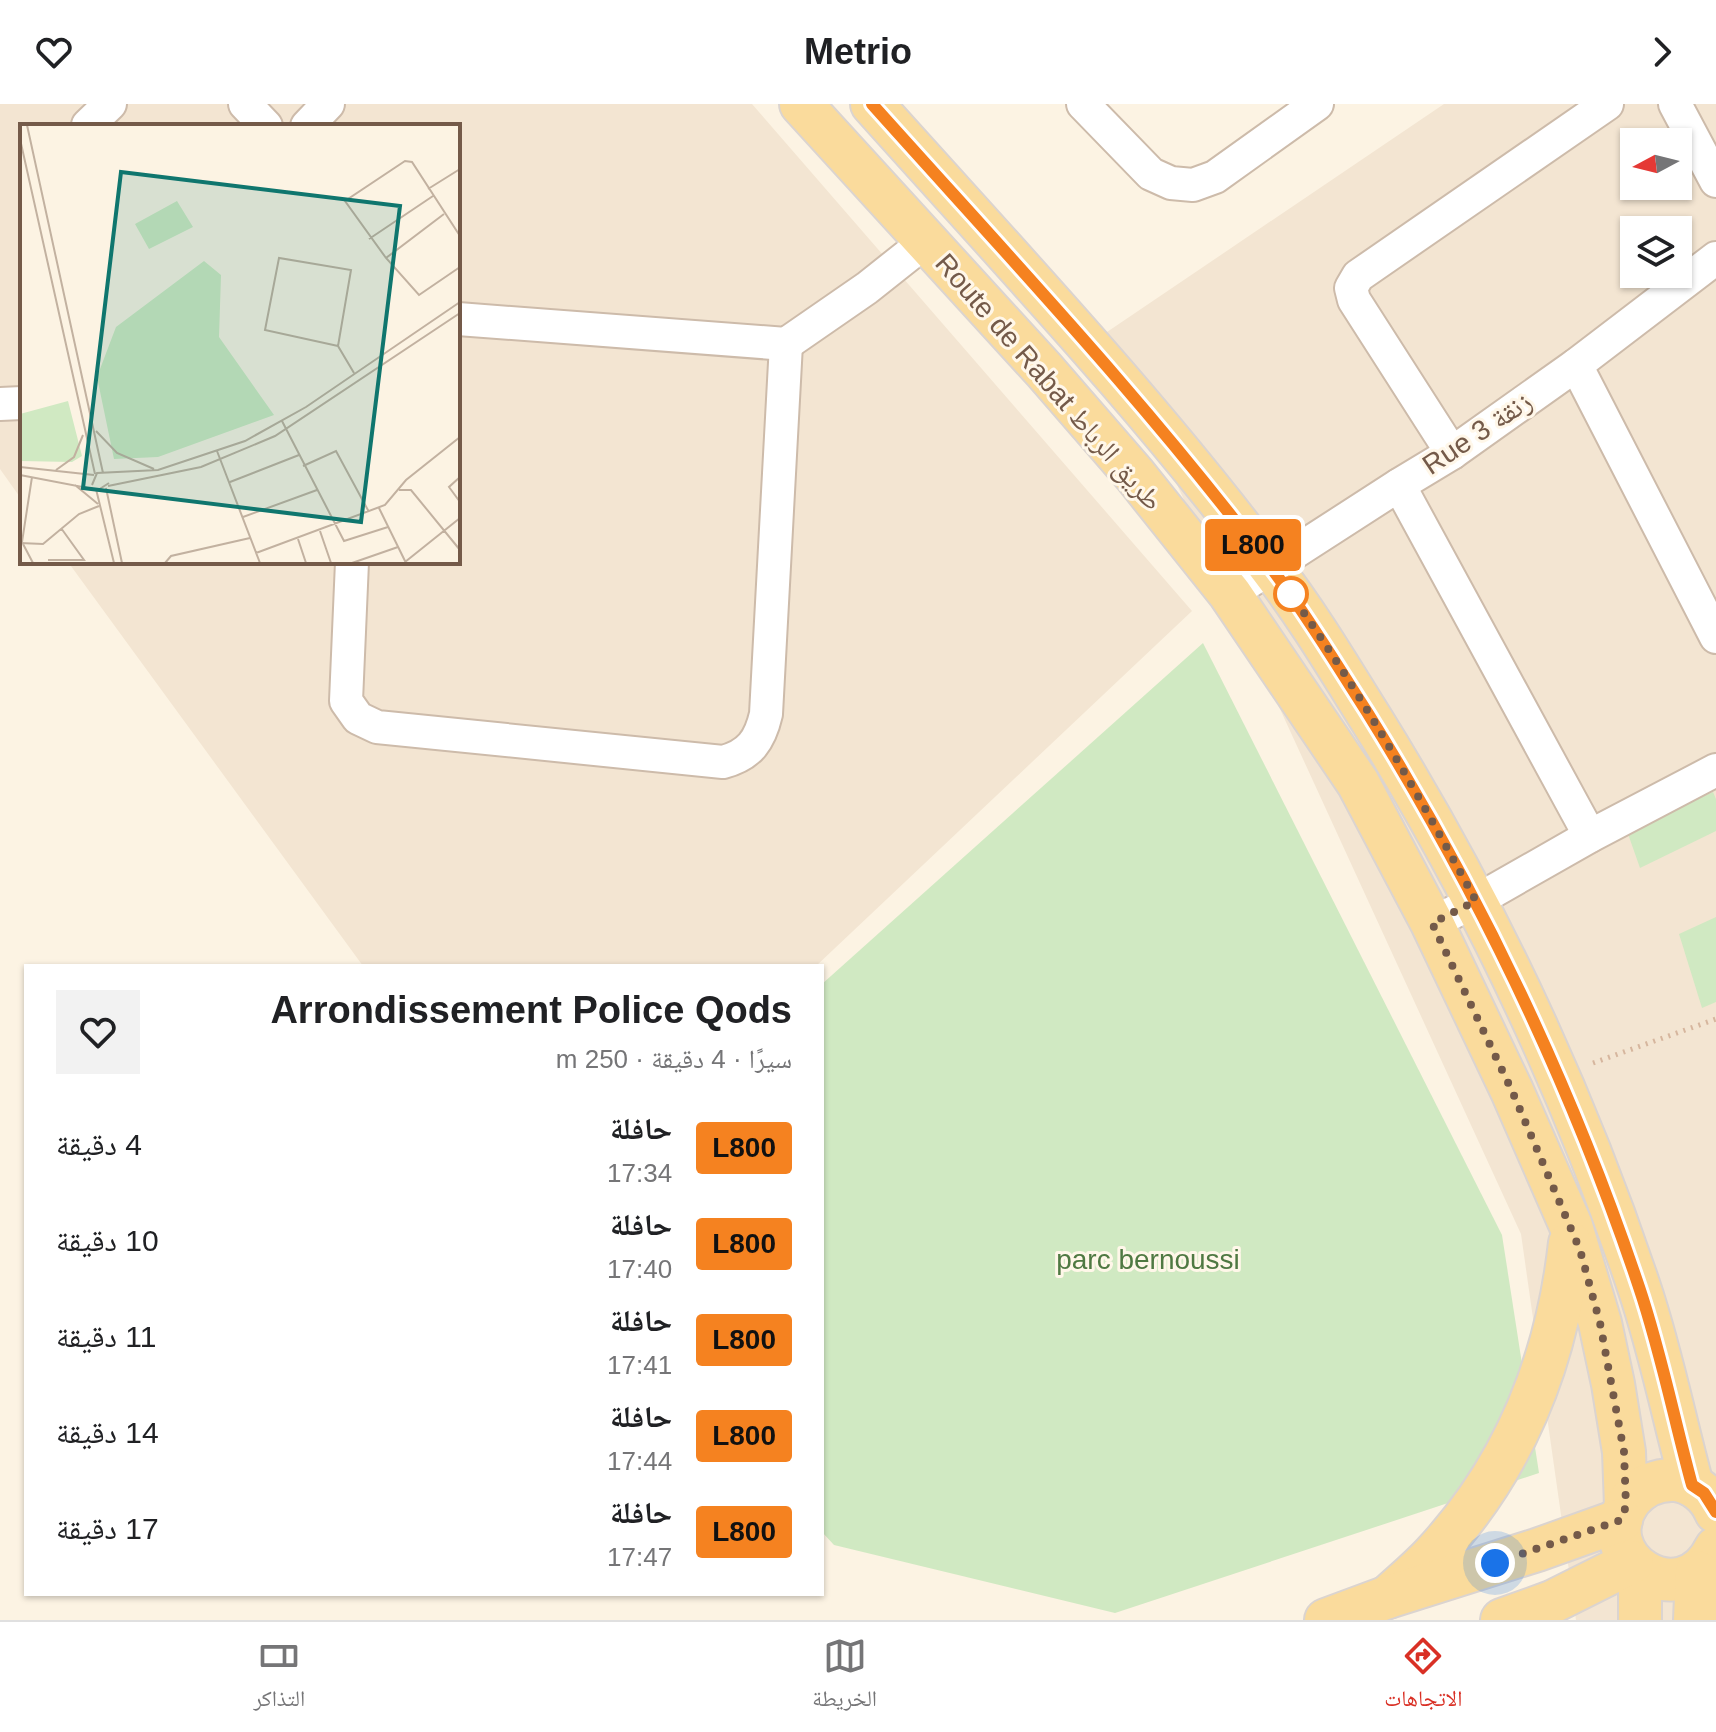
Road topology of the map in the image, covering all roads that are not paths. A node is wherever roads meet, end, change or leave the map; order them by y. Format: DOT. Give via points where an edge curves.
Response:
graph roads {
  1 [pos="245,104"];
  2 [pos="328,104"];
  3 [pos="801,104"];
  4 [pos="872,104"];
  5 [pos="1083,104"];
  6 [pos="1317,104"];
  7 [pos="1607,104"];
  8 [pos="1675,104"];
  9 [pos="264,124"];
  10 [pos="309,124"];
  11 [pos="1716,181"];
  12 [pos="925,242"];
  13 [pos="1716,258"];
  14 [pos="460,319"];
  15 [pos="786,344"];
  16 [pos="1576,365"];
  17 [pos="20,403"];
  18 [pos="0,404"];
  19 [pos="1452,453"];
  20 [pos="1399,485"];
  21 [pos="352,564"];
  22 [pos="1271,567"];
  23 [pos="1230,594"];
  24 [pos="1716,637"];
  25 [pos="1716,770"];
  26 [pos="1590,836"];
  27 [pos="1476,901"];
  28 [pos="1432,923"];
  29 [pos="1571,1226"];
  30 [pos="1707,1495"];
  31 [pos="1623,1513"];
  32 [pos="1711,1555"];
  33 [pos="1636,1566"];
  34 [pos="1388,1597"];
  35 [pos="1326,1620"];
  36 [pos="1502,1620"];
  37 [pos="1640,1620"];
  38 [pos="1695,1620"];
  1 -- 9 [label="street"];
  2 -- 10 [label="street"];
  3 -- 12 [label="main road, Route de Rabat طريق الرباط"];
  4 -- 22 [label="main road, Route de Rabat طريق الرباط" via="1108,370"];
  5 -- 6 [label="street" via="1151,174 1193,185 1215,177"];
  7 -- 19 [label="street" via="1358,276 1351,288"];
  8 -- 11 [label="street"];
  12 -- 15 [label="street"];
  12 -- 23 [label="main road, Route de Rabat طريق الرباط" via="1125,464"];
  13 -- 16 [label="street, Rue 3 زنقة"];
  14 -- 15 [label="street"];
  15 -- 21 [label="street" via="766,714 761,733 742,756 723,762 377,727 358,718 346,701"];
  16 -- 19 [label="street, Rue 3 زنقة"];
  16 -- 24 [label="street"];
  17 -- 18 [label="street"];
  19 -- 20 [label="street, Rue 3 زنقة"];
  20 -- 22 [label="street, Rue 3 زنقة"];
  20 -- 26 [label="street"];
  22 -- 23 [label="street, Rue 3 زنقة"];
  22 -- 27 [label="main road, Route de Rabat طريق الرباط" via="1412,786"];
  23 -- 28 [label="main road, Route de Rabat طريق الرباط" via="1358,783"];
  25 -- 26 [label="street"];
  26 -- 27 [label="street"];
  27 -- 28 [label="street"];
  27 -- 30 [label="main road, Route de Rabat طريق الرباط" via="1559,1075 1639,1288"];
  28 -- 29 [label="main road, Route de Rabat طريق الرباط"];
  29 -- 31 [label="main road, Route de Rabat طريق الرباط" via="1613,1384 1624,1452"];
  29 -- 34 [label="main road" via="1552,1346 1505,1458 1433,1555"];
  30 -- 31 [label="main road" via="1677,1480 1662,1480 1636,1493"];
  31 -- 33 [label="main road, Route de Rabat طريق الرباط" via="1620,1536"];
  31 -- 34 [label="main road" via="1537,1550"];
  32 -- 33 [label="main road" via="1683,1578 1653,1577"];
  32 -- 38 [label="main road"];
  33 -- 36 [label="main road"];
  33 -- 37 [label="main road"];
  34 -- 35 [label="main road"];
}
